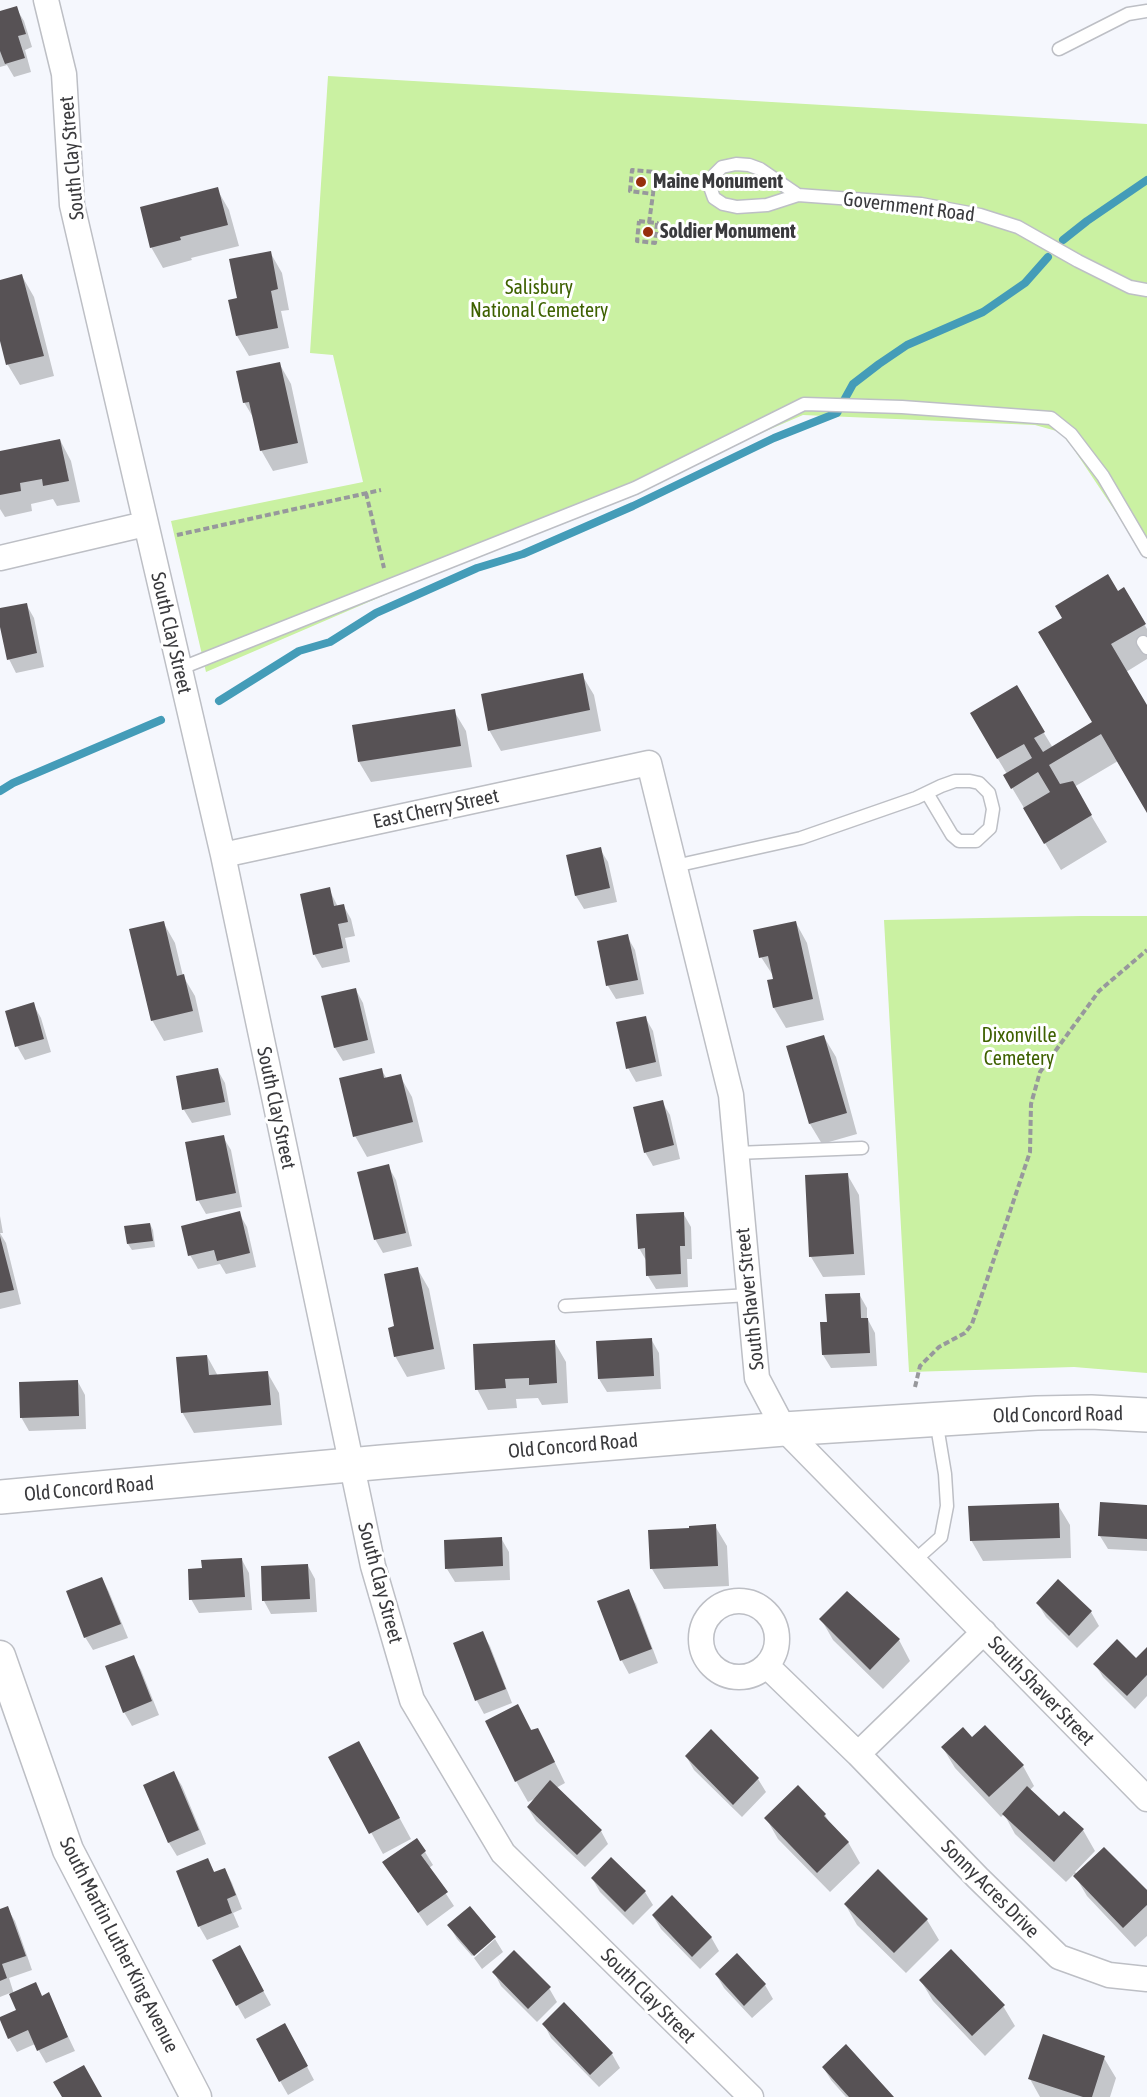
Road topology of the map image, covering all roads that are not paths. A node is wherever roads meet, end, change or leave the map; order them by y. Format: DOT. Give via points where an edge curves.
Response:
graph roads {
  1 [pos="46,0"];
  2 [pos="1147,11"];
  3 [pos="1059,49"];
  4 [pos="798,195"];
  5 [pos="1147,290"];
  6 [pos="146,524"];
  7 [pos="1147,551"];
  8 [pos="0,558"];
  9 [pos="179,669"];
  10 [pos="649,763"];
  11 [pos="927,793"];
  12 [pos="223,855"];
  13 [pos="675,866"];
  14 [pos="862,1148"];
  15 [pos="736,1153"];
  16 [pos="749,1296"];
  17 [pos="565,1306"];
  18 [pos="1147,1414"];
  19 [pos="936,1418"];
  20 [pos="784,1429"];
  21 [pos="350,1465"];
  22 [pos="0,1497"];
  23 [pos="914,1561"];
  24 [pos="984,1632"];
  25 [pos="0,1656"];
  26 [pos="767,1666"];
  27 [pos="858,1754"];
  28 [pos="1147,1799"];
  29 [pos="1147,1979"];
  30 [pos="196,2097"];
  31 [pos="751,2097"];
  1 -- 6 [label="street, South Clay Street" via="64,74 72,205"];
  2 -- 3 [label="lane" via="1128,14"];
  4 -- 4 [label="lane, Government Road" via="748,165 722,167 710,184 714,198 737,207 767,205"];
  4 -- 5 [label="lane, Government Road" via="933,206 980,214 1018,227 1130,287"];
  6 -- 8 [label="street"];
  6 -- 9 [label="street, South Clay Street"];
  7 -- 9 [label="lane" via="1103,476 1071,434 1051,418 804,404 635,488"];
  9 -- 12 [label="street, South Clay Street"];
  10 -- 12 [label="street, East Cherry Street"];
  10 -- 13 [label="street, South Shaver Street"];
  11 -- 11 [label="lane" via="955,782 979,783 992,802 990,828 976,841 959,841"];
  11 -- 13 [label="lane" via="801,838"];
  12 -- 21 [label="street, South Clay Street"];
  13 -- 15 [label="street, South Shaver Street" via="731,1095"];
  14 -- 15 [label="lane"];
  15 -- 16 [label="street, South Shaver Street"];
  16 -- 17 [label="lane"];
  16 -- 20 [label="street, South Shaver Street" via="757,1378"];
  18 -- 19 [label="main road, Old Concord Road" via="1069,1412"];
  19 -- 20 [label="main road, Old Concord Road"];
  19 -- 23 [label="lane" via="947,1506 941,1537"];
  20 -- 21 [label="main road, Old Concord Road"];
  20 -- 23 [label="street, South Shaver Street"];
  21 -- 22 [label="main road, Old Concord Road"];
  21 -- 31 [label="street, South Clay Street" via="373,1566 412,1700 503,1853"];
  23 -- 24 [label="street, South Shaver Street"];
  24 -- 27 [label="street"];
  24 -- 28 [label="street, South Shaver Street"];
  25 -- 30 [label="street, South Martin Luther King Avenue" via="68,1850"];
  26 -- 27 [label="street, Sonny Acres Drive"];
  27 -- 29 [label="street, Sonny Acres Drive" via="1059,1957 1109,1975"];
}
